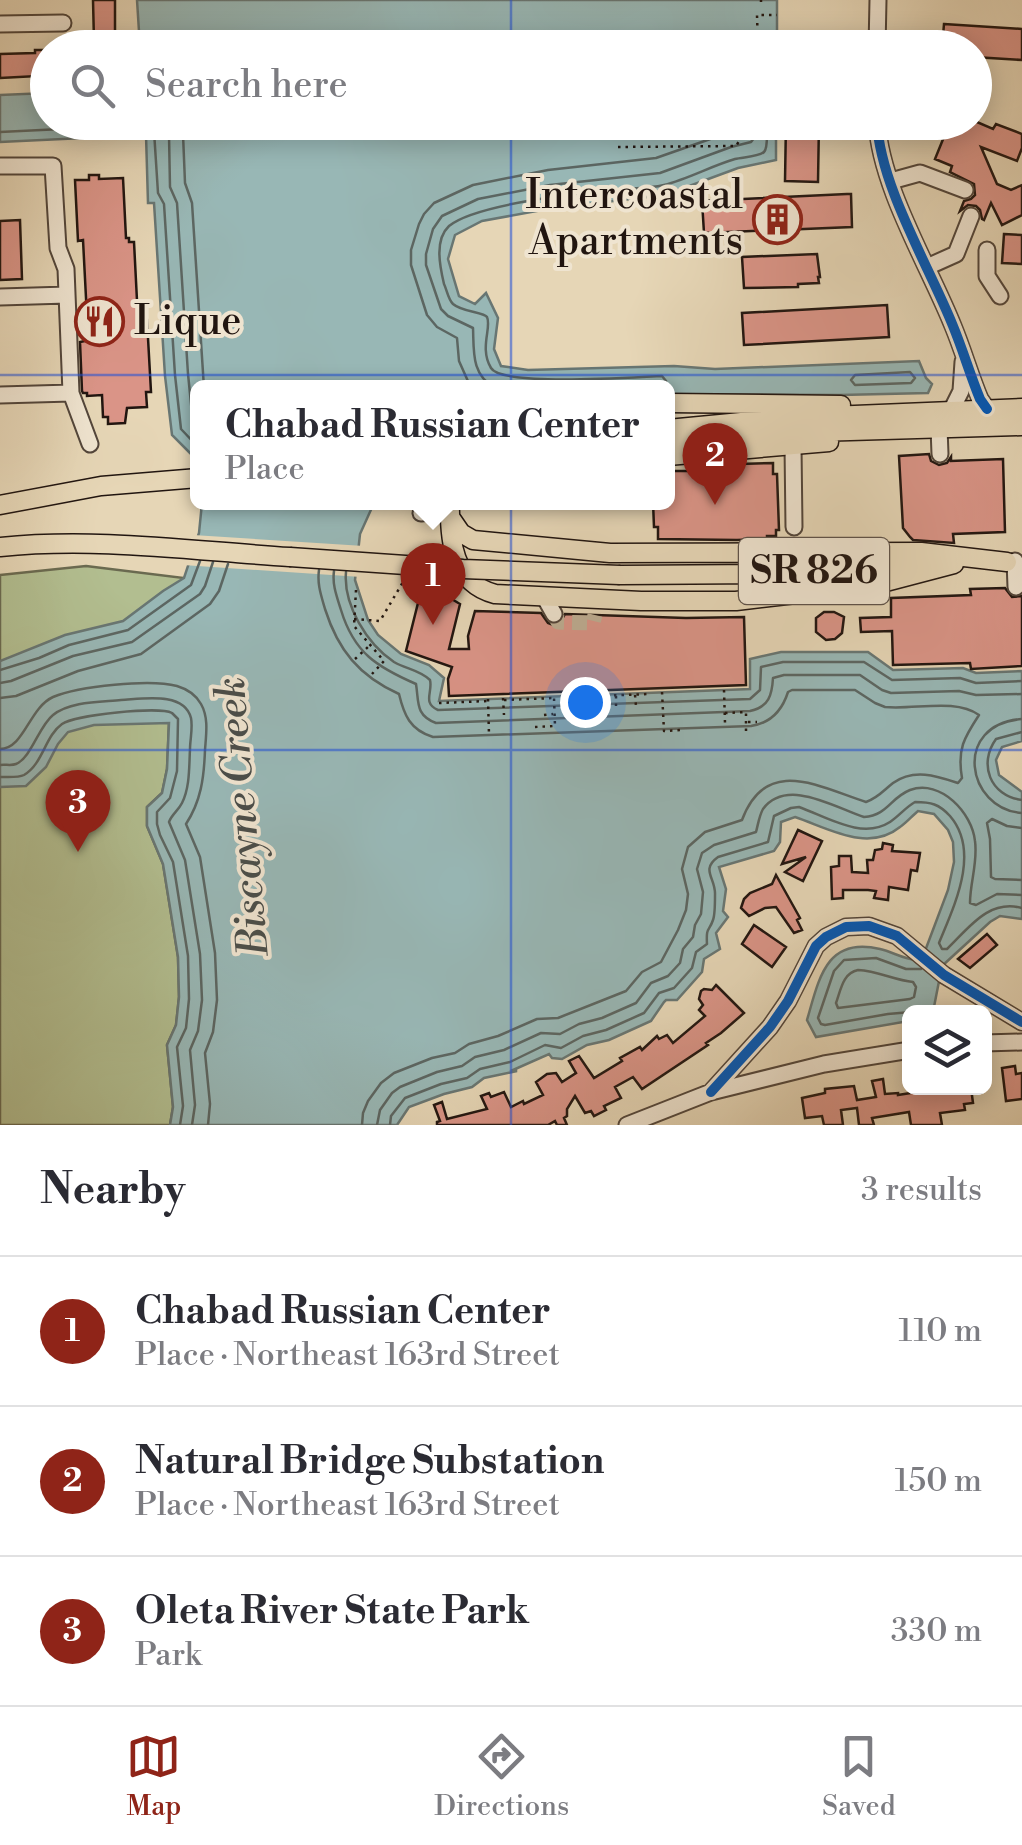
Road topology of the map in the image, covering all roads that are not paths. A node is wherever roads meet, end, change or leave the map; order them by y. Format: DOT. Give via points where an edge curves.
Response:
graph roads {
  1 [pos="878,0"];
  2 [pos="63,22"];
  3 [pos="0,24"];
  4 [pos="877,30"];
  5 [pos="881,140"];
  6 [pos="0,166"];
  7 [pos="890,181"];
  8 [pos="965,190"];
  9 [pos="970,216"];
  10 [pos="987,250"];
  11 [pos="927,267"];
  12 [pos="67,295"];
  13 [pos="1000,296"];
  14 [pos="0,297"];
  15 [pos="963,354"];
  16 [pos="71,393"];
  17 [pos="0,395"];
  18 [pos="675,403"];
  19 [pos="1022,408"];
  20 [pos="987,409"];
  21 [pos="951,411"];
  22 [pos="1022,426"];
  23 [pos="675,428"];
  24 [pos="913,428"];
  25 [pos="939,428"];
  26 [pos="675,440"];
  27 [pos="90,444"];
  28 [pos="793,446"];
  29 [pos="940,454"];
  30 [pos="675,455"];
  31 [pos="190,479"];
  32 [pos="0,505"];
  33 [pos="450,510"];
  34 [pos="420,513"];
  35 [pos="794,526"];
  36 [pos="0,547"];
  37 [pos="1015,561"];
  38 [pos="954,564"];
  39 [pos="1016,587"];
  40 [pos="1022,1022"];
  41 [pos="1022,1042"];
  42 [pos="992,1043"];
  43 [pos="902,1051"];
  44 [pos="711,1092"];
  45 [pos="627,1125"];
  1 -- 4 [label="street"];
  2 -- 3 [label="street"];
  5 -- 7 [label="street"];
  6 -- 12 [label="street" via="52,166"];
  7 -- 8 [label="street" via="920,174"];
  7 -- 11 [label="street"];
  9 -- 11 [label="street" via="956,254"];
  10 -- 13 [label="street" via="986,276"];
  11 -- 15 [label="street"];
  12 -- 14 [label="street"];
  12 -- 16 [label="street"];
  15 -- 20 [label="street"];
  15 -- 21 [label="street" via="961,392"];
  16 -- 17 [label="street"];
  16 -- 27 [label="street"];
  18 -- 21 [label="main road"];
  19 -- 20 [label="main road"];
  20 -- 21 [label="main road"];
  21 -- 23 [label="main road"];
  22 -- 25 [label="main road"];
  24 -- 25 [label="main road"];
  24 -- 26 [label="main road"];
  24 -- 28 [label="main road"];
  25 -- 29 [label="street"];
  28 -- 30 [label="main road"];
  28 -- 35 [label="street"];
  31 -- 32 [label="main road"];
  33 -- 34 [label="street"];
  33 -- 37 [label="main road" via="460,533 473,540 610,553 921,552"];
  33 -- 38 [label="main road" via="455,556 470,582 491,594 550,606 782,598 874,586"];
  36 -- 38 [label="main road, SR 826, bridge" via="97,544 620,575"];
  37 -- 38 [label="main road, SR 826"];
  37 -- 39 [label="street"];
  40 -- 44 [label="street" via="944,975 897,936 846,927 816,946 770,1027"];
  41 -- 42 [label="street"];
  43 -- 44 [label="street"];
  44 -- 45 [label="street"];
}
